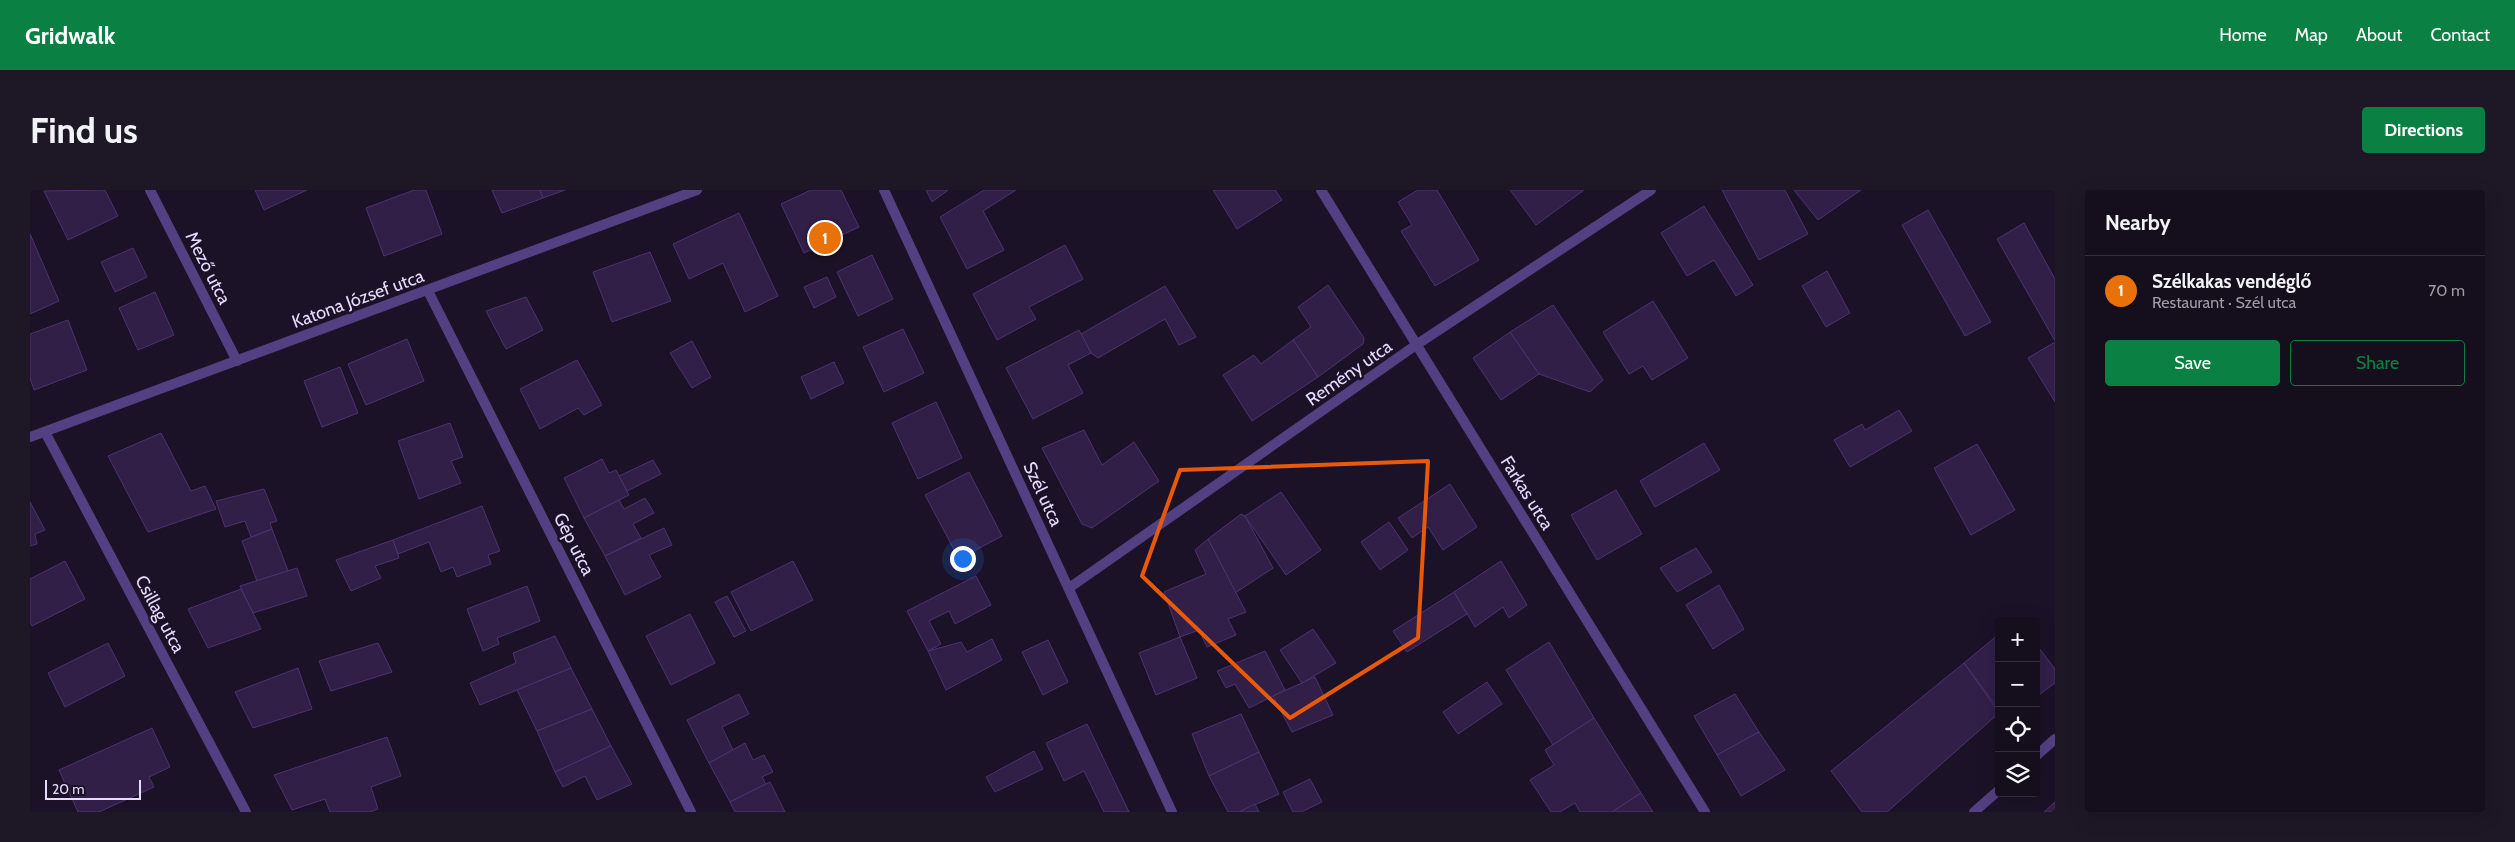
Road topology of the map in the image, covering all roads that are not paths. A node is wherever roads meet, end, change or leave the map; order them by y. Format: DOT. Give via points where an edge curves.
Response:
graph roads {
  1 [pos="150,190"];
  2 [pos="697,190"];
  3 [pos="884,190"];
  4 [pos="1321,190"];
  5 [pos="1651,190"];
  6 [pos="428,291"];
  7 [pos="1416,345"];
  8 [pos="237,361"];
  9 [pos="45,432"];
  10 [pos="30,437"];
  11 [pos="1069,588"];
  12 [pos="2055,740"];
  13 [pos="2040,753"];
  14 [pos="1995,794"];
  15 [pos="246,812"];
  16 [pos="691,812"];
  17 [pos="1172,812"];
  18 [pos="1705,812"];
  19 [pos="1974,812"];
  1 -- 8 [label="street, Mező utca"];
  2 -- 6 [label="street, Katona József utca"];
  3 -- 11 [label="street, Szél utca"];
  4 -- 7 [label="street, Farkas utca"];
  5 -- 7 [label="street, Remény utca"];
  6 -- 8 [label="street, Katona József utca"];
  6 -- 16 [label="street, Gép utca"];
  7 -- 11 [label="street, Remény utca"];
  7 -- 18 [label="street, Farkas utca"];
  8 -- 9 [label="street, Katona József utca"];
  9 -- 10 [label="street, Katona József utca"];
  9 -- 15 [label="street, Csillag utca"];
  11 -- 17 [label="street, Szél utca"];
  12 -- 13 [label="street"];
  14 -- 19 [label="street"];
}
